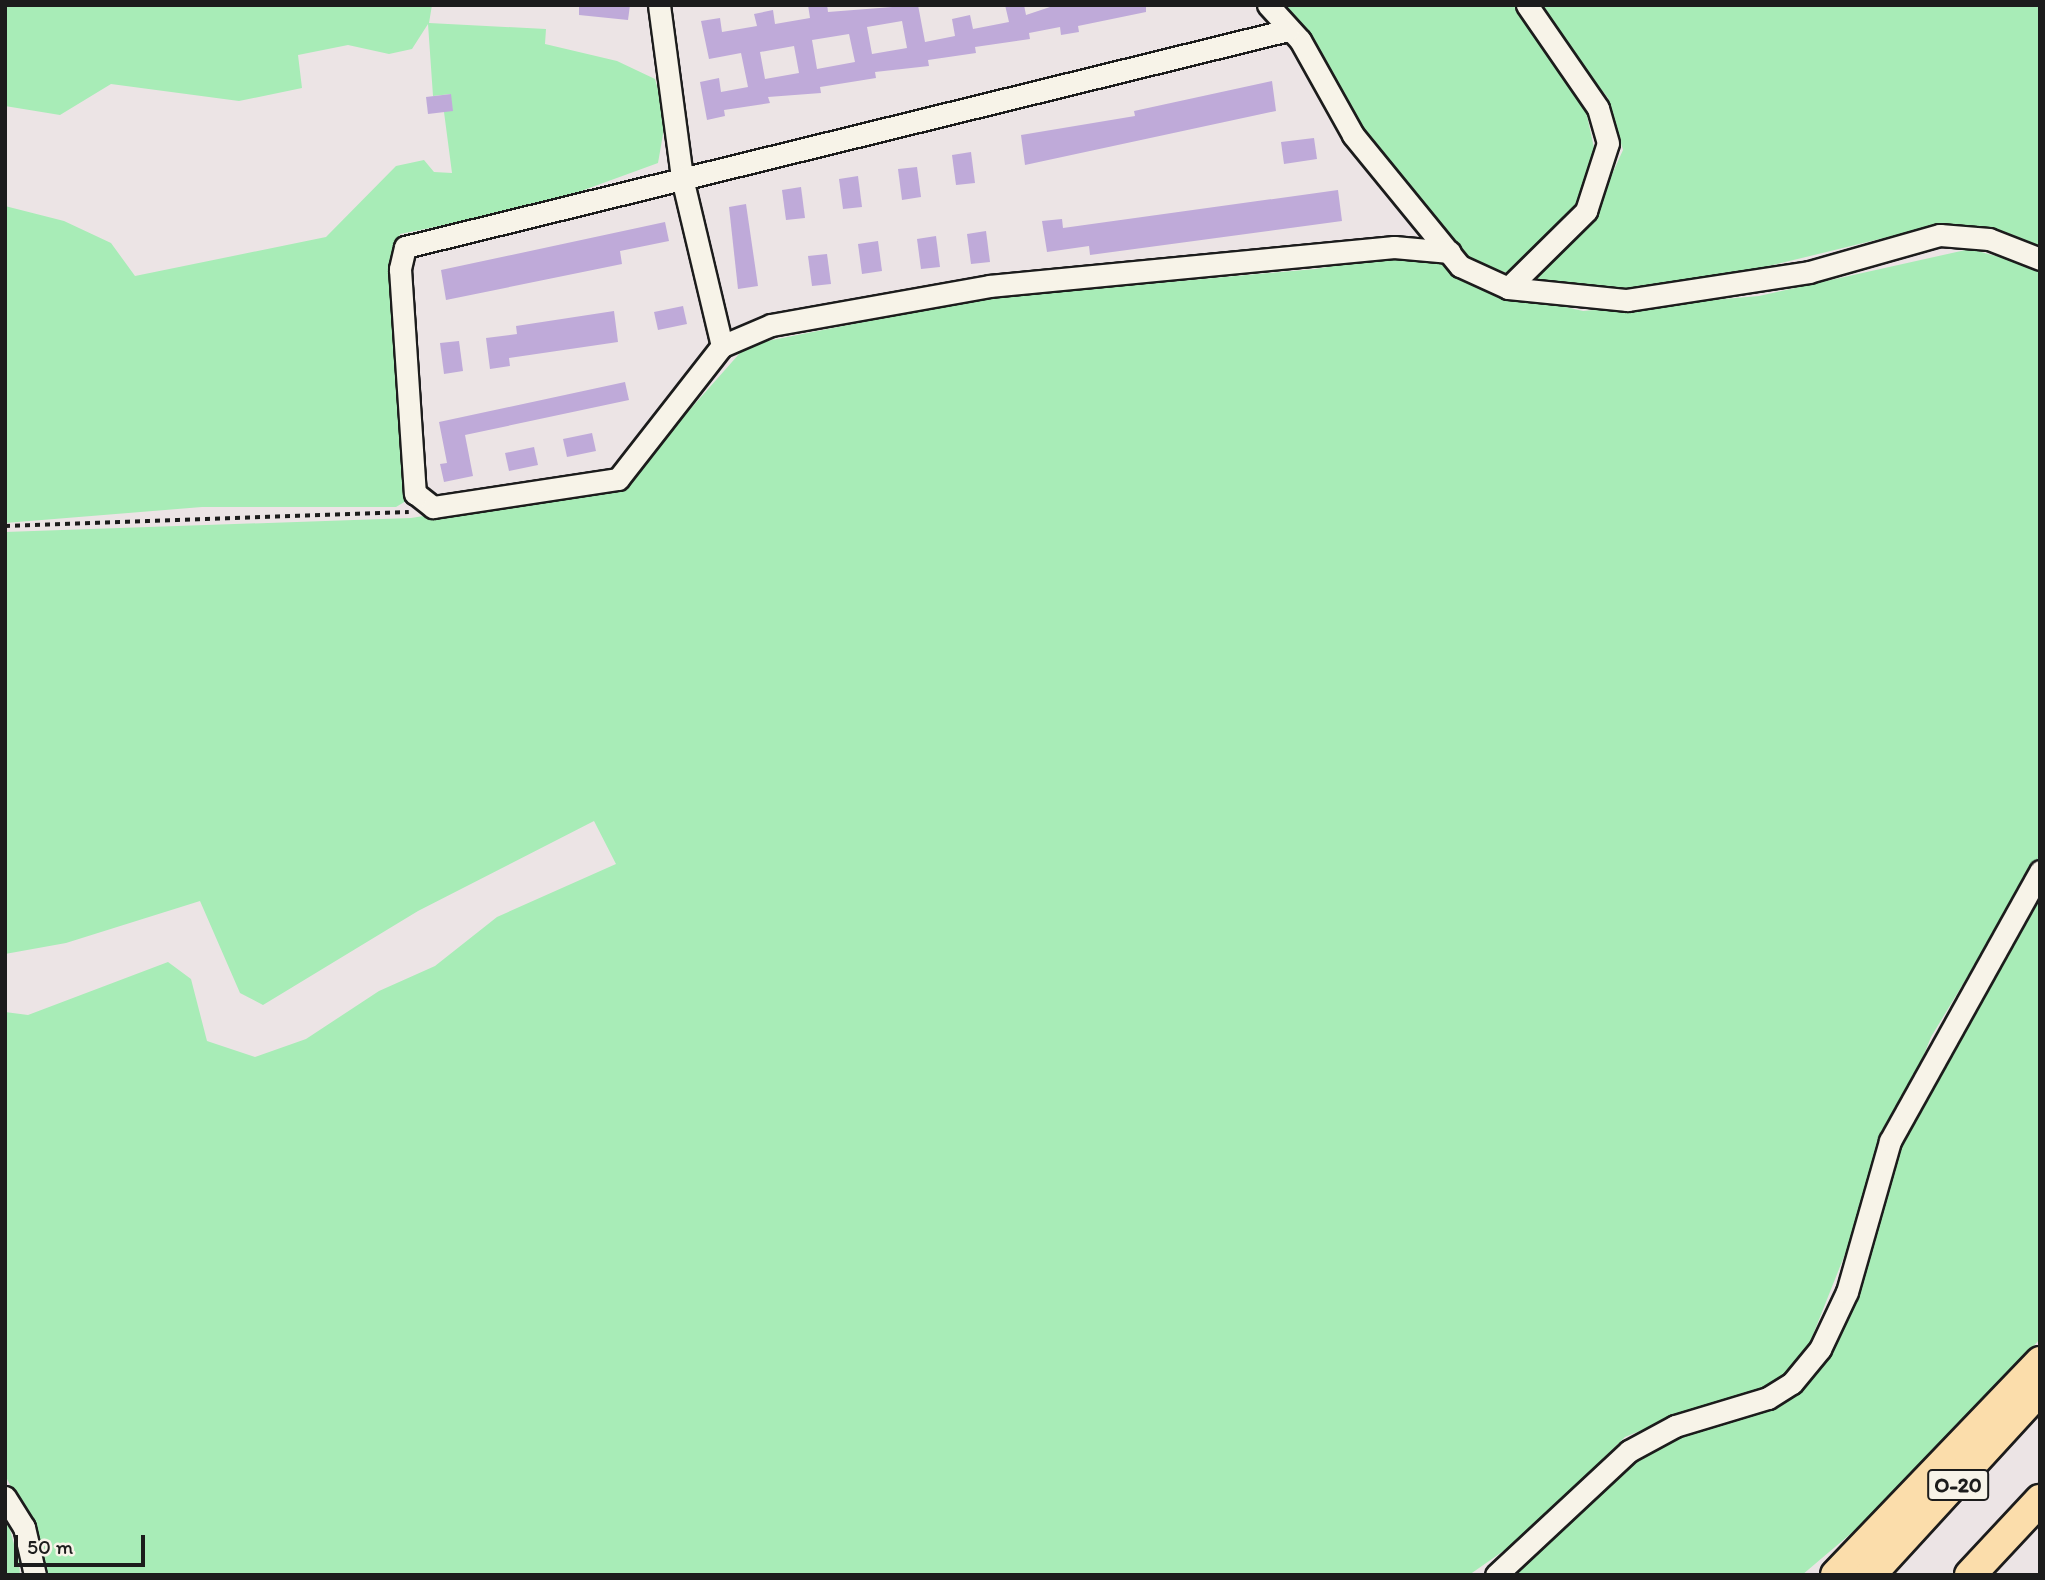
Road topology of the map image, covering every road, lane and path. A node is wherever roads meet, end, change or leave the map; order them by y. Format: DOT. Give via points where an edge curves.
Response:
graph roads {
  1 [pos="659,5"];
  2 [pos="1268,5"];
  3 [pos="1527,5"];
  4 [pos="1288,30"];
  5 [pos="682,178"];
  6 [pos="1450,252"];
  7 [pos="2040,259"];
  8 [pos="1508,288"];
  9 [pos="722,346"];
  10 [pos="433,507"];
  11 [pos="5,526"];
  12 [pos="2040,871"];
  13 [pos="2040,1362"];
  14 [pos="2040,1389"];
  15 [pos="5,1497"];
  16 [pos="2040,1500"];
  17 [pos="35,1575"];
  18 [pos="1496,1575"];
  19 [pos="1836,1575"];
  20 [pos="1870,1575"];
  21 [pos="1970,1575"];
  1 -- 5 [label="street"];
  2 -- 4 [label="street"];
  3 -- 8 [label="street" via="1598,108 1608,143 1605,169 1586,211"];
  4 -- 5 [label="street"];
  4 -- 6 [label="street" via="1300,40 1353,135"];
  5 -- 9 [label="street"];
  5 -- 10 [label="street" via="405,247 400,269 414,484 420,500"];
  6 -- 8 [label="street" via="1460,266"];
  6 -- 9 [label="street" via="1394,247 989,286 771,325"];
  7 -- 8 [label="street" via="1989,239 1940,235 1809,272 1627,300"];
  9 -- 10 [label="street" via="618,479"];
  10 -- 11 [label="path"];
  12 -- 18 [label="street" via="1890,1141 1847,1292 1821,1349 1792,1383 1768,1398 1675,1426 1629,1451"];
  13 -- 19 [label="highway"];
  14 -- 20 [label="highway, O-20" via="1987,1454"];
  15 -- 17 [label="street" via="24,1527"];
  16 -- 21 [label="highway"];
}
